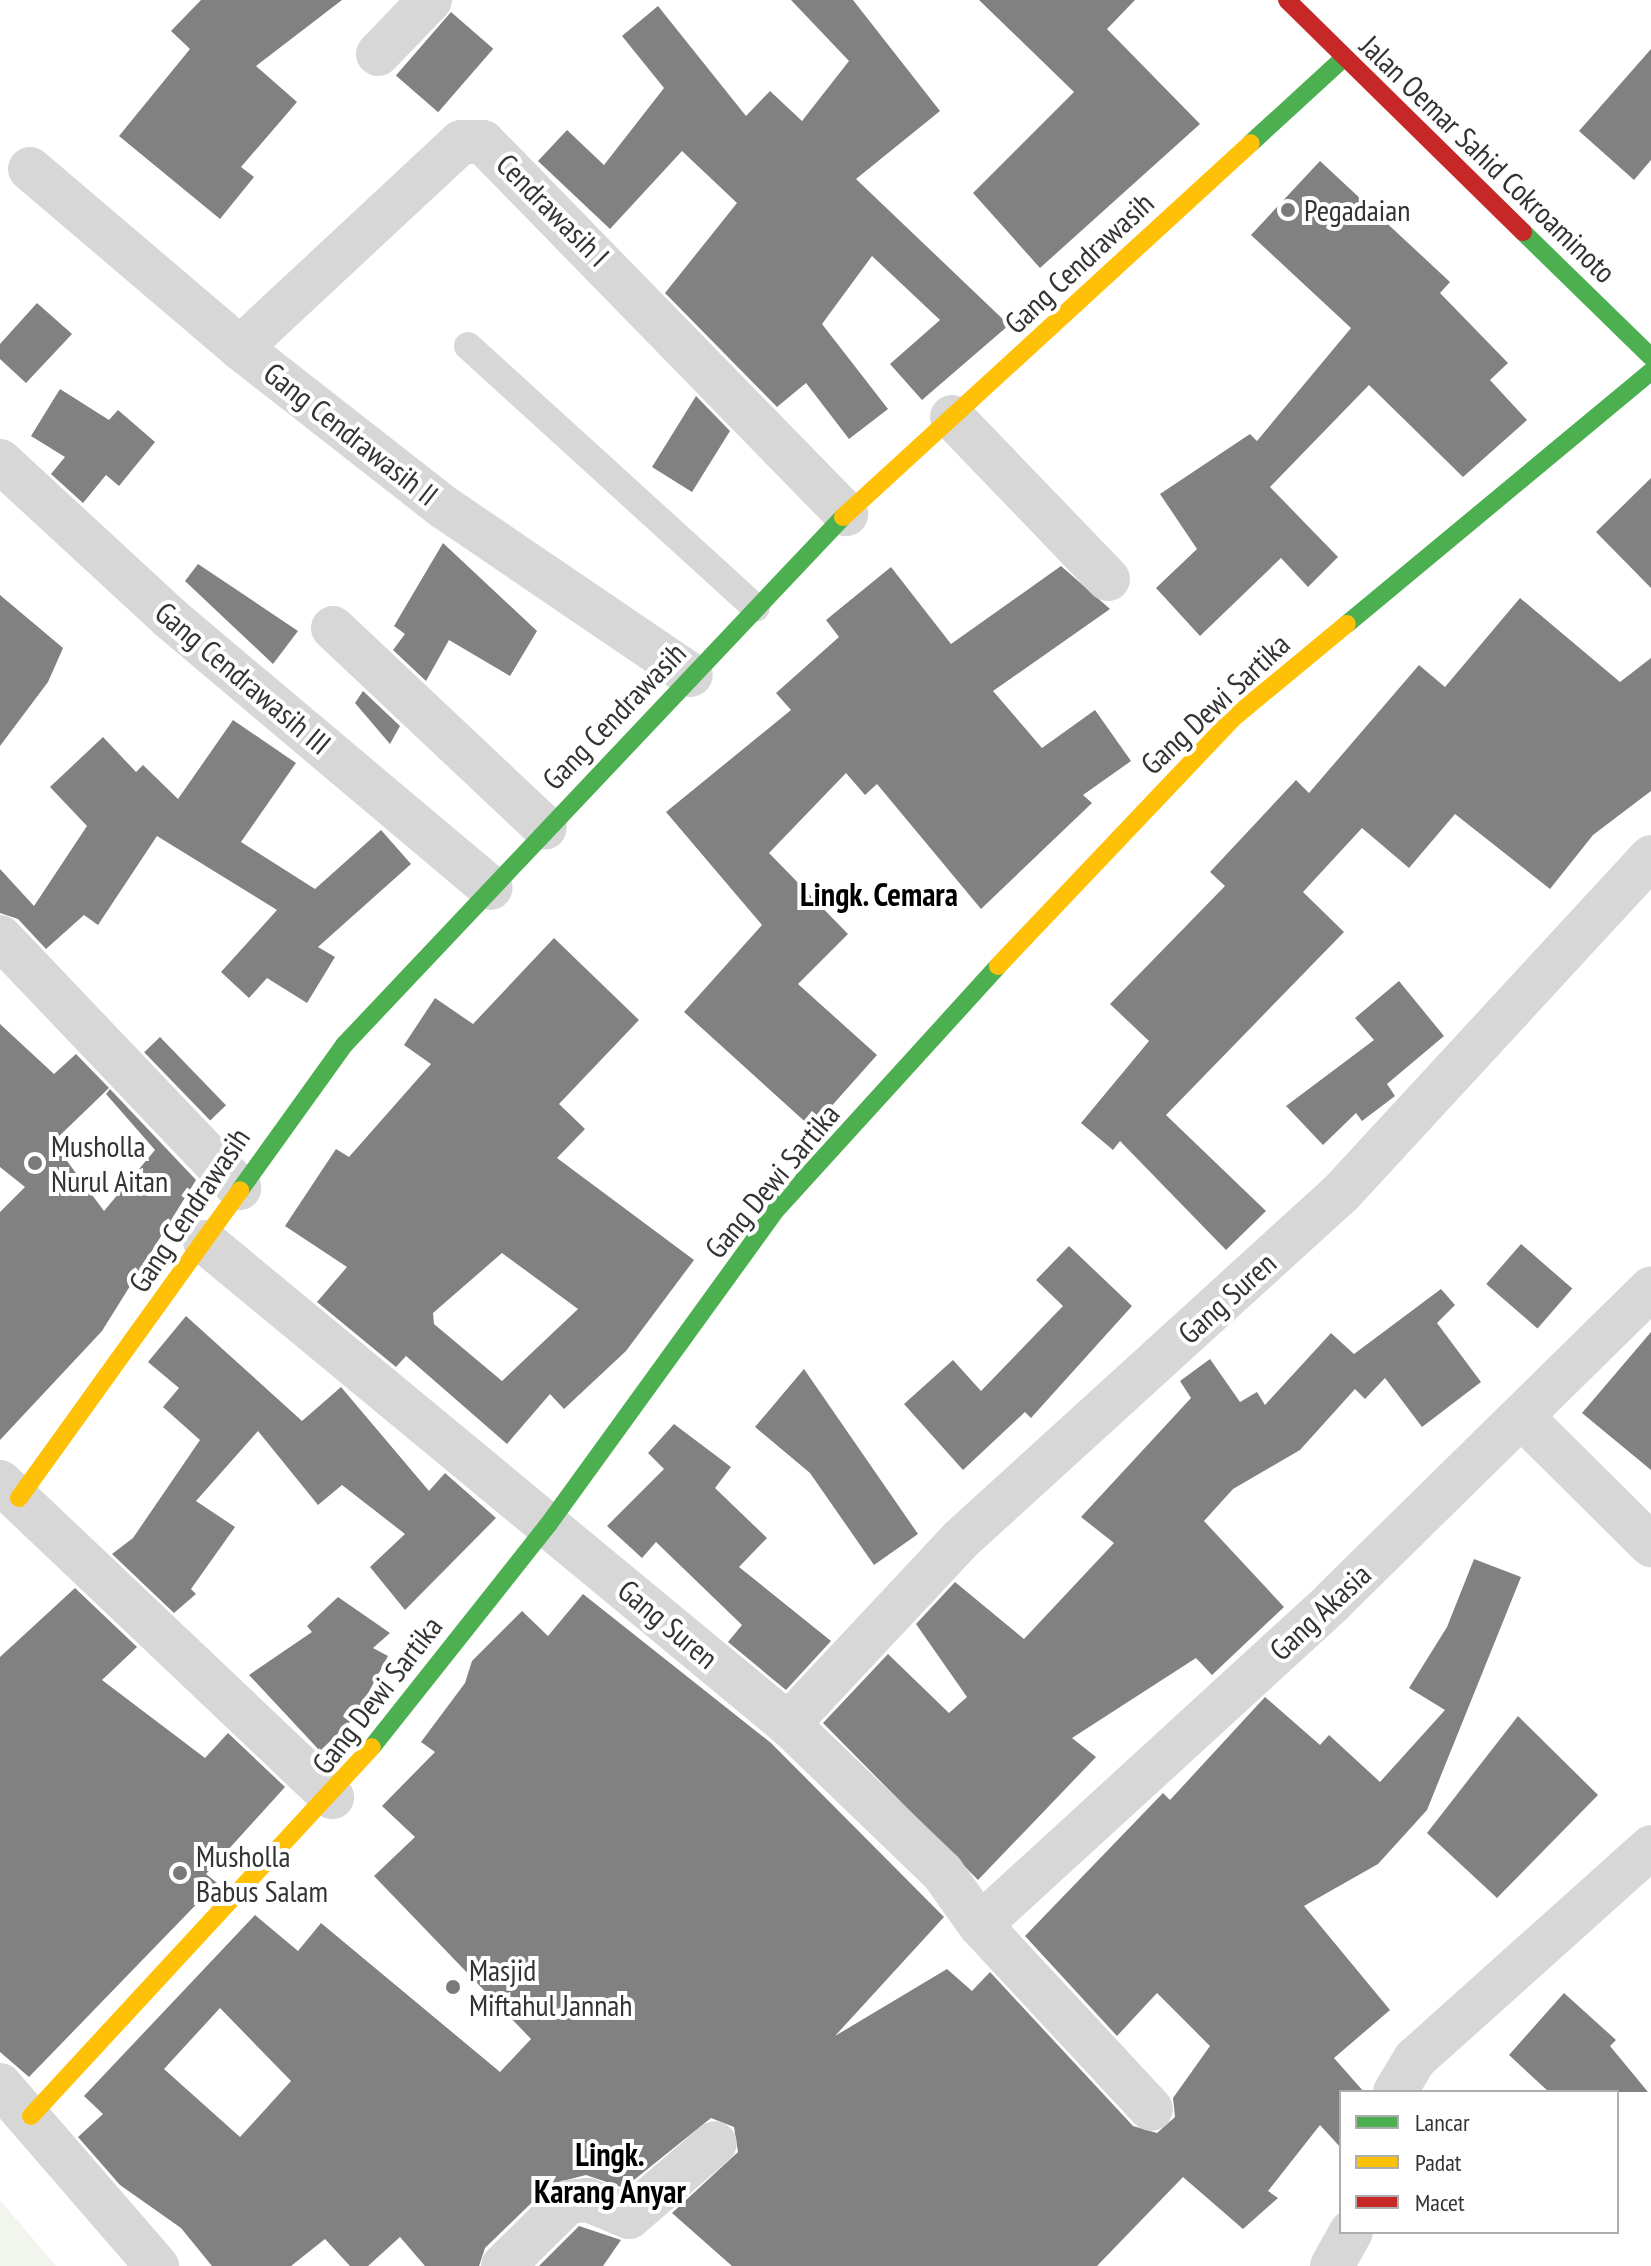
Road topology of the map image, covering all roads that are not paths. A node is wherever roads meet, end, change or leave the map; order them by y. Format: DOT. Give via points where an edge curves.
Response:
graph roads {
  1 [pos="430,0"];
  2 [pos="1287,0"];
  3 [pos="378,54"];
  4 [pos="1345,57"];
  5 [pos="30,169"];
  6 [pos="468,346"];
  7 [pos="240,348"];
  8 [pos="1651,357"];
  9 [pos="1651,372"];
  10 [pos="952,417"];
  11 [pos="0,461"];
  12 [pos="846,514"];
  13 [pos="1108,579"];
  14 [pos="756,608"];
  15 [pos="333,628"];
  16 [pos="691,675"];
  17 [pos="545,828"];
  18 [pos="1651,857"];
  19 [pos="491,888"];
  20 [pos="0,937"];
  21 [pos="239,1188"];
  22 [pos="205,1242"];
  23 [pos="1651,1288"];
  24 [pos="1522,1417"];
  25 [pos="10,1490"];
  26 [pos="548,1525"];
  27 [pos="1651,1545"];
  28 [pos="788,1724"];
  29 [pos="332,1797"];
  30 [pos="1651,1847"];
  31 [pos="980,1925"];
  32 [pos="0,2085"];
  33 [pos="1396,2090"];
  34 [pos="1151,2109"];
  35 [pos="31,2116"];
  36 [pos="715,2143"];
  37 [pos="1350,2234"];
  38 [pos="157,2266"];
  39 [pos="503,2266"];
  40 [pos="1332,2266"];
  1 -- 3 [label="street"];
  2 -- 4 [label="street, Jalan Oemar Sahid Cokroaminoto"];
  4 -- 8 [label="street, Jalan Oemar Sahid Cokroaminoto"];
  4 -- 10 [label="street, Gang Cendrawasih"];
  5 -- 7 [label="street, Gang Cendrawasih II"];
  6 -- 14 [label="lane"];
  7 -- 12 [label="street, Cendrawasih I" via="461,142 483,142"];
  7 -- 16 [label="street, Gang Cendrawasih II" via="445,508"];
  9 -- 26 [label="street, Gang Dewi Sartika" via="1232,719 1070,887 777,1209"];
  10 -- 12 [label="street, Gang Cendrawasih"];
  10 -- 13 [label="street"];
  11 -- 19 [label="street, Gang Cendrawasih III" via="170,618"];
  12 -- 14 [label="street, Gang Cendrawasih"];
  14 -- 16 [label="street, Gang Cendrawasih"];
  15 -- 17 [label="street"];
  16 -- 17 [label="street, Gang Cendrawasih"];
  17 -- 19 [label="street, Gang Cendrawasih"];
  18 -- 28 [label="street, Gang Suren" via="1341,1193 960,1540"];
  19 -- 21 [label="street, Gang Cendrawasih" via="345,1044"];
  20 -- 21 [label="street"];
  21 -- 22 [label="street, Gang Cendrawasih"];
  22 -- 25 [label="street, Gang Cendrawasih"];
  22 -- 26 [label="street, Gang Suren"];
  23 -- 24 [label="street, Gang Akasia"];
  24 -- 27 [label="street"];
  24 -- 31 [label="street, Gang Akasia"];
  25 -- 29 [label="street"];
  26 -- 28 [label="street, Gang Suren"];
  26 -- 29 [label="street, Gang Dewi Sartika"];
  28 -- 31 [label="street, Gang Suren" via="942,1872"];
  29 -- 35 [label="street, Gang Dewi Sartika"];
  30 -- 33 [label="street" via="1415,2059"];
  31 -- 34 [label="street, Gang Suren"];
  32 -- 35 [label="street"];
  35 -- 38 [label="street"];
  36 -- 39 [label="street" via="629,2217 588,2200 568,2202"];
  37 -- 40 [label="street"];
}
